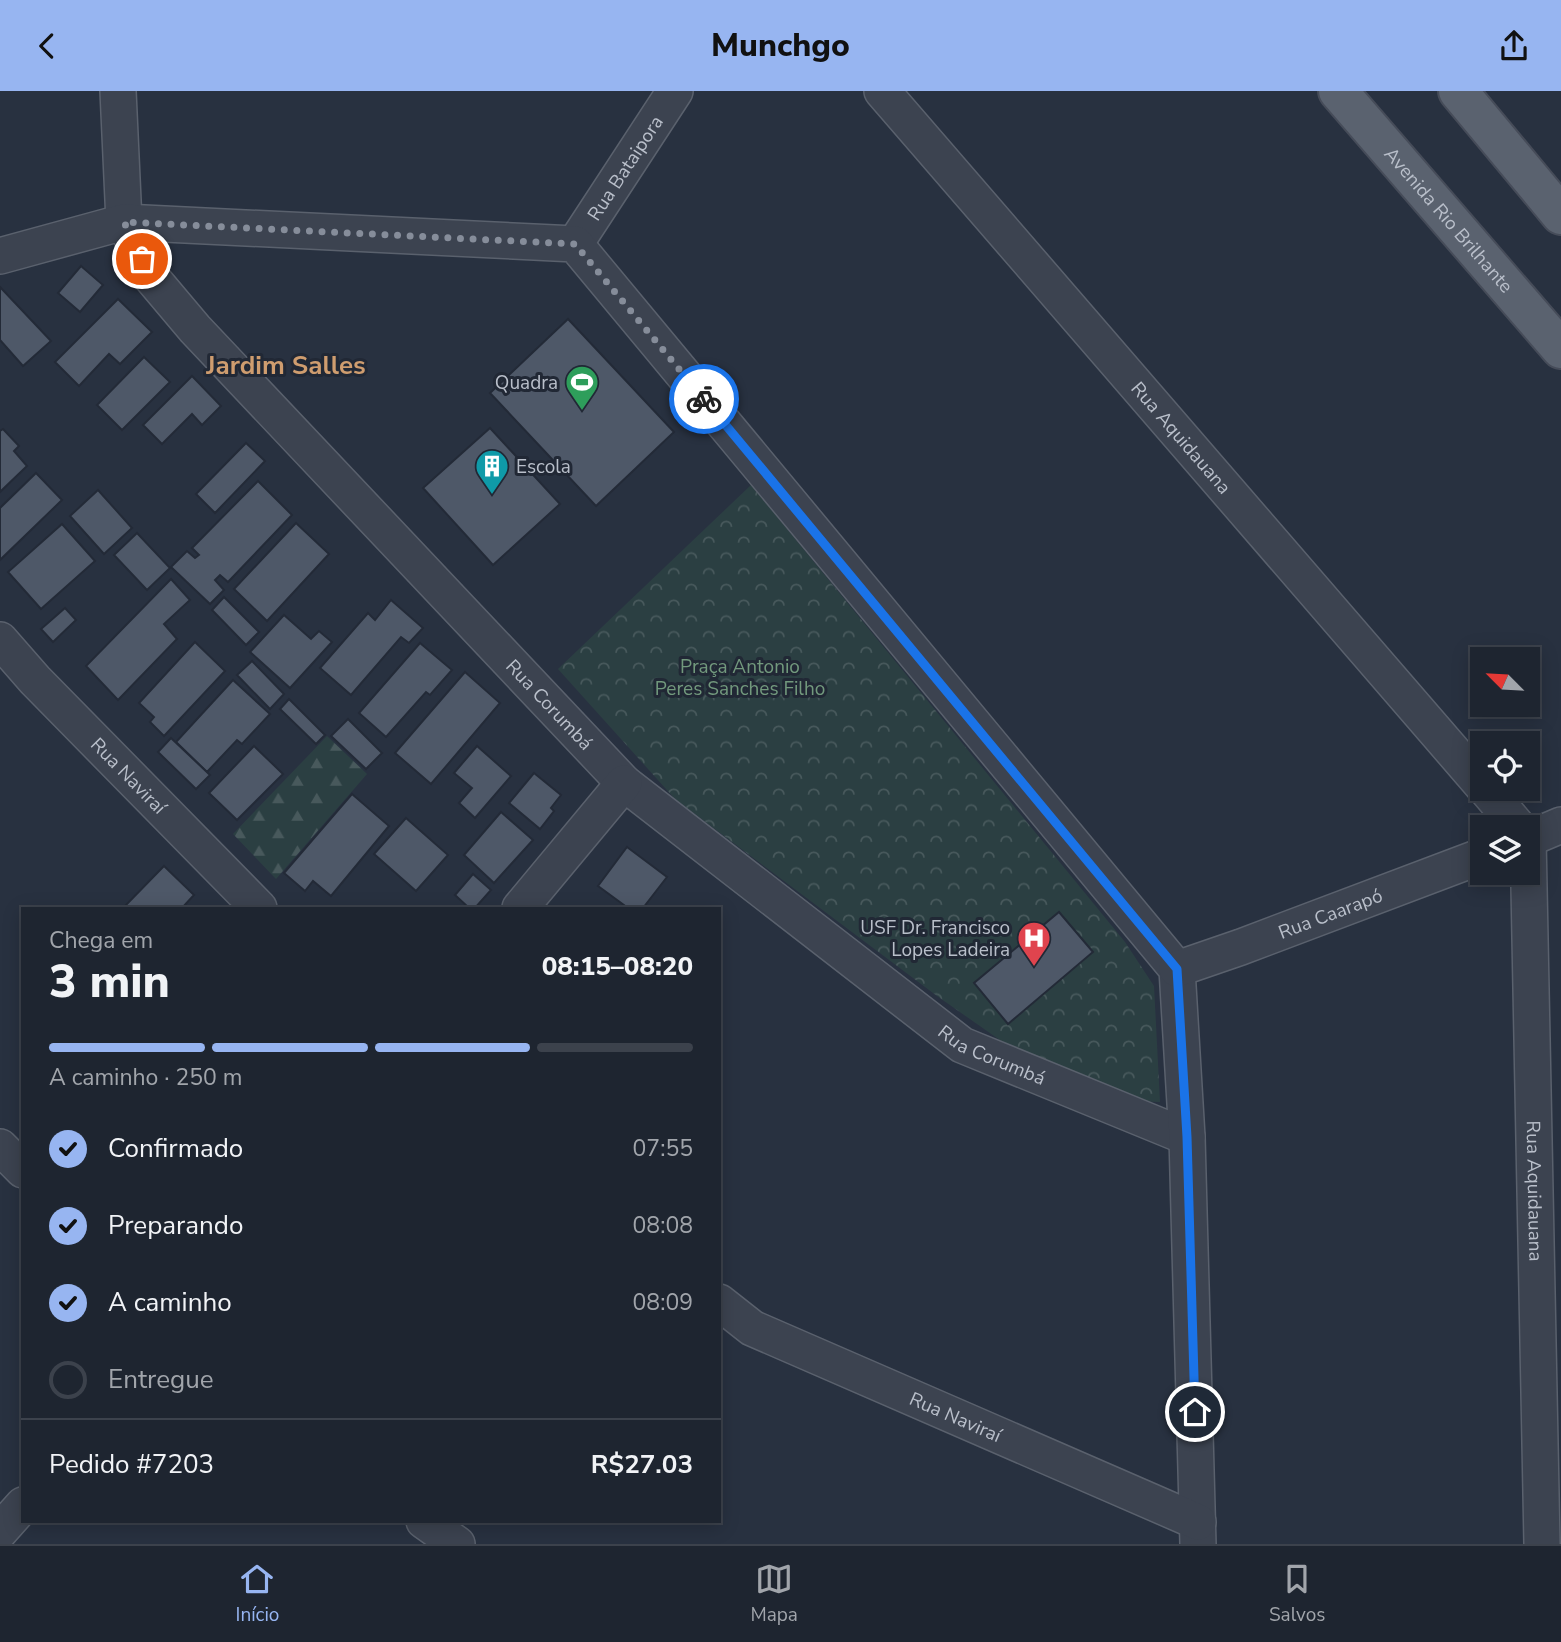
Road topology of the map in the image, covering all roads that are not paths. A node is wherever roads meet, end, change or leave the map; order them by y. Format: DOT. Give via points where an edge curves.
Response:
graph roads {
  1 [pos="118,91"];
  2 [pos="675,91"];
  3 [pos="882,91"];
  4 [pos="1338,91"];
  5 [pos="1458,91"];
  6 [pos="1561,215"];
  7 [pos="124,222"];
  8 [pos="575,244"];
  9 [pos="0,256"];
  10 [pos="1561,349"];
  11 [pos="0,640"];
  12 [pos="1470,771"];
  13 [pos="624,783"];
  14 [pos="1496,801"];
  15 [pos="1509,815"];
  16 [pos="1561,825"];
  17 [pos="1540,833"];
  18 [pos="1470,861"];
  19 [pos="1529,885"];
  20 [pos="258,907"];
  21 [pos="521,907"];
  22 [pos="1177,969"];
  23 [pos="1187,1137"];
  24 [pos="0,1147"];
  25 [pos="21,1168"];
  26 [pos="721,1304"];
  27 [pos="21,1507"];
  28 [pos="427,1523"];
  29 [pos="0,1531"];
  30 [pos="1198,1533"];
  31 [pos="457,1544"];
  32 [pos="1542,1544"];
  1 -- 7 [label="street, Rua Corumbá"];
  2 -- 8 [label="street, Rua Bataipora"];
  3 -- 12 [label="street, Rua Aquidauana"];
  4 -- 10 [label="main road, Avenida Rio Brilhante"];
  5 -- 6 [label="main road"];
  7 -- 8 [label="street"];
  7 -- 9 [label="street"];
  7 -- 13 [label="street, Rua Corumbá" via="152,278 195,329"];
  8 -- 22 [label="street"];
  11 -- 20 [label="street, Rua Naviraí"];
  13 -- 21 [label="street"];
  13 -- 23 [label="street, Rua Corumbá" via="962,1045"];
  14 -- 15 [label="street"];
  16 -- 17 [label="street"];
  18 -- 22 [label="street, Rua Caarapó"];
  19 -- 32 [label="street, Rua Aquidauana"];
  22 -- 23 [label="street"];
  23 -- 30 [label="street"];
  24 -- 25 [label="street"];
  26 -- 30 [label="street, Rua Naviraí" via="752,1328"];
  27 -- 29 [label="street"];
  28 -- 31 [label="street"];
}
